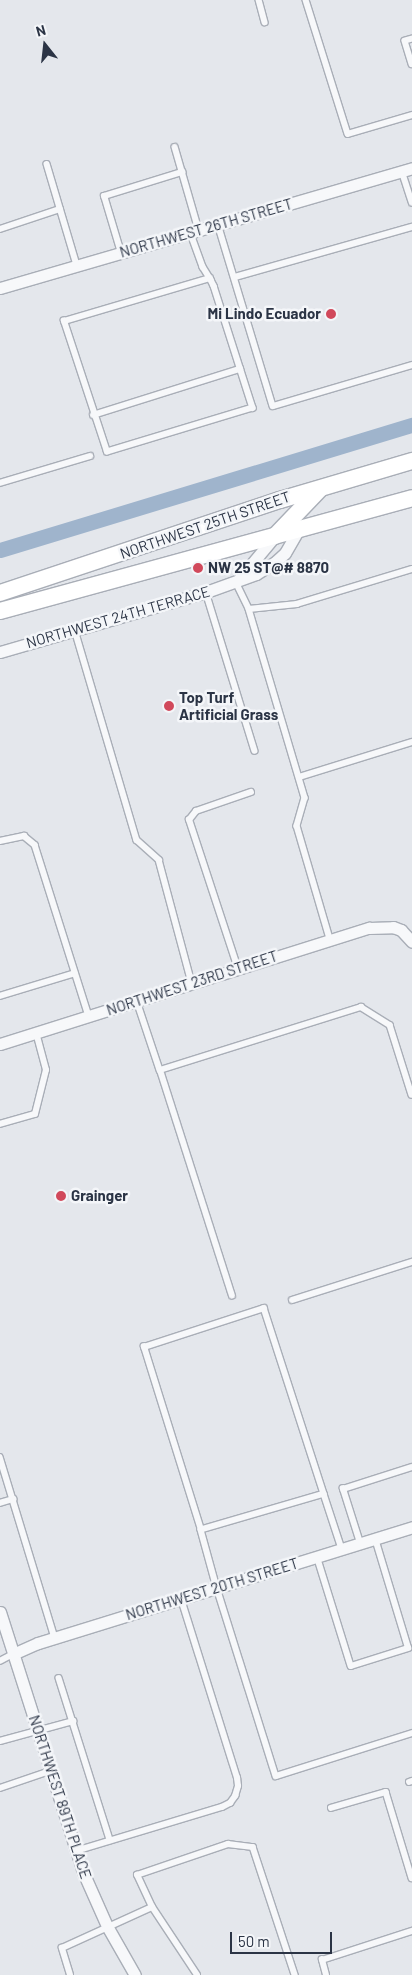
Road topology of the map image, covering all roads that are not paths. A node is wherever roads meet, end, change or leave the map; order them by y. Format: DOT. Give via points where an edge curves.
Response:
graph roads {
  1 [pos="259,0"];
  2 [pos="306,0"];
  3 [pos="265,22"];
  4 [pos="412,39"];
  5 [pos="412,64"];
  6 [pos="412,115"];
  7 [pos="175,147"];
  8 [pos="47,164"];
  9 [pos="407,169"];
  10 [pos="182,172"];
  11 [pos="412,202"];
  12 [pos="60,209"];
  13 [pos="218,224"];
  14 [pos="412,227"];
  15 [pos="0,229"];
  16 [pos="195,232"];
  17 [pos="121,253"];
  18 [pos="77,265"];
  19 [pos="235,277"];
  20 [pos="210,278"];
  21 [pos="0,288"];
  22 [pos="412,365"];
  23 [pos="240,369"];
  24 [pos="93,415"];
  25 [pos="90,456"];
  26 [pos="412,461"];
  27 [pos="0,483"];
  28 [pos="322,487"];
  29 [pos="412,498"];
  30 [pos="299,529"];
  31 [pos="275,536"];
  32 [pos="412,569"];
  33 [pos="236,582"];
  34 [pos="206,592"];
  35 [pos="0,593"];
  36 [pos="249,609"];
  37 [pos="0,611"];
  38 [pos="75,630"];
  39 [pos="0,652"];
  40 [pos="412,742"];
  41 [pos="255,751"];
  42 [pos="299,777"];
  43 [pos="251,792"];
  44 [pos="0,841"];
  45 [pos="330,939"];
  46 [pos="412,942"];
  47 [pos="238,969"];
  48 [pos="75,973"];
  49 [pos="192,983"];
  50 [pos="0,996"];
  51 [pos="137,1000"];
  52 [pos="90,1016"];
  53 [pos="36,1033"];
  54 [pos="0,1044"];
  55 [pos="160,1070"];
  56 [pos="412,1095"];
  57 [pos="0,1124"];
  58 [pos="412,1262"];
  59 [pos="232,1296"];
  60 [pos="292,1300"];
  61 [pos="0,1457"];
  62 [pos="412,1467"];
  63 [pos="324,1494"];
  64 [pos="13,1499"];
  65 [pos="0,1503"];
  66 [pos="412,1527"];
  67 [pos="201,1530"];
  68 [pos="375,1538"];
  69 [pos="360,1544"];
  70 [pos="342,1549"];
  71 [pos="317,1556"];
  72 [pos="217,1588"];
  73 [pos="181,1599"];
  74 [pos="0,1612"];
  75 [pos="55,1638"];
  76 [pos="13,1654"];
  77 [pos="0,1661"];
  78 [pos="59,1678"];
  79 [pos="73,1721"];
  80 [pos="38,1731"];
  81 [pos="412,1733"];
  82 [pos="0,1741"];
  83 [pos="50,1771"];
  84 [pos="0,1788"];
  85 [pos="331,1808"];
  86 [pos="110,1840"];
  87 [pos="76,1851"];
  88 [pos="412,1878"];
  89 [pos="152,1906"];
  90 [pos="107,1926"];
  91 [pos="412,1931"];
  92 [pos="70,1975"];
  93 [pos="135,1975"];
  94 [pos="197,1975"];
  95 [pos="295,1975"];
  96 [pos="326,1975"];
  1 -- 3 [label="lane"];
  2 -- 6 [label="lane" via="348,134"];
  4 -- 5 [label="lane" via="405,41"];
  7 -- 10 [label="lane"];
  8 -- 12 [label="lane"];
  9 -- 11 [label="lane"];
  9 -- 13 [label="street, NORTHWEST 26TH STREET"];
  10 -- 16 [label="lane"];
  10 -- 17 [label="lane" via="104,196"];
  12 -- 15 [label="lane"];
  12 -- 18 [label="lane"];
  13 -- 16 [label="street, NORTHWEST 26TH STREET"];
  13 -- 19 [label="lane"];
  14 -- 19 [label="lane"];
  16 -- 17 [label="street, NORTHWEST 26TH STREET"];
  16 -- 20 [label="lane" via="203,267"];
  17 -- 18 [label="street, NORTHWEST 26TH STREET"];
  18 -- 21 [label="street, NORTHWEST 26TH STREET"];
  19 -- 22 [label="lane" via="273,406"];
  20 -- 23 [label="lane"];
  20 -- 24 [label="lane" via="64,321"];
  23 -- 24 [label="lane"];
  23 -- 24 [label="lane" via="253,408 107,452"];
  25 -- 27 [label="lane"];
  26 -- 28 [label="main road, NORTHWEST 25TH STREET"];
  28 -- 31 [label="main road"];
  28 -- 35 [label="main road, NORTHWEST 25TH STREET"];
  29 -- 30 [label="main road, NORTHWEST 25TH STREET"];
  30 -- 31 [label="main road, NORTHWEST 25TH STREET"];
  30 -- 33 [label="street, NORTHWEST 24TH TERRACE" via="292,544 275,562"];
  31 -- 33 [label="street"];
  31 -- 37 [label="main road, NORTHWEST 25TH STREET"];
  32 -- 36 [label="lane" via="297,604"];
  33 -- 34 [label="street, NORTHWEST 24TH TERRACE"];
  33 -- 36 [label="lane"];
  34 -- 38 [label="street, NORTHWEST 24TH TERRACE"];
  34 -- 41 [label="lane"];
  36 -- 42 [label="lane"];
  38 -- 39 [label="street, NORTHWEST 24TH TERRACE"];
  38 -- 49 [label="lane" via="137,840 159,860"];
  40 -- 42 [label="lane"];
  42 -- 45 [label="lane" via="305,798 297,826"];
  43 -- 47 [label="lane" via="196,811 189,820"];
  44 -- 48 [label="lane" via="24,836 33,841"];
  45 -- 46 [label="street, NORTHWEST 23RD STREET" via="384,926 401,930"];
  45 -- 47 [label="street, NORTHWEST 23RD STREET"];
  47 -- 49 [label="street, NORTHWEST 23RD STREET"];
  48 -- 50 [label="lane"];
  48 -- 52 [label="lane"];
  49 -- 51 [label="street, NORTHWEST 23RD STREET"];
  51 -- 52 [label="street, NORTHWEST 23RD STREET"];
  51 -- 55 [label="lane"];
  52 -- 53 [label="street, NORTHWEST 23RD STREET"];
  53 -- 54 [label="street, NORTHWEST 23RD STREET"];
  53 -- 57 [label="lane" via="46,1070 35,1114"];
  55 -- 56 [label="lane" via="361,1007 390,1025"];
  55 -- 59 [label="lane"];
  58 -- 60 [label="lane"];
  61 -- 64 [label="lane"];
  62 -- 69 [label="lane" via="343,1489"];
  63 -- 67 [label="lane"];
  63 -- 67 [label="lane" via="264,1308 144,1347"];
  63 -- 70 [label="lane"];
  64 -- 65 [label="lane"];
  64 -- 75 [label="lane"];
  66 -- 68 [label="street, NORTHWEST 20TH STREET"];
  67 -- 72 [label="lane"];
  68 -- 69 [label="street, NORTHWEST 20TH STREET"];
  68 -- 71 [label="lane" via="408,1648 351,1666"];
  69 -- 70 [label="street, NORTHWEST 20TH STREET"];
  70 -- 71 [label="street, NORTHWEST 20TH STREET"];
  71 -- 72 [label="street, NORTHWEST 20TH STREET"];
  72 -- 73 [label="street, NORTHWEST 20TH STREET"];
  72 -- 81 [label="lane" via="276,1776"];
  73 -- 75 [label="street, NORTHWEST 20TH STREET"];
  73 -- 86 [label="lane" via="238,1786 230,1803 222,1807"];
  74 -- 76 [label="street, NORTHWEST 89TH PLACE"];
  75 -- 76 [label="street, NORTHWEST 20TH STREET"];
  76 -- 77 [label="lane"];
  76 -- 80 [label="street, NORTHWEST 89TH PLACE"];
  78 -- 79 [label="lane"];
  79 -- 80 [label="lane"];
  79 -- 86 [label="lane"];
  80 -- 82 [label="lane"];
  80 -- 83 [label="street, NORTHWEST 89TH PLACE"];
  83 -- 84 [label="lane"];
  83 -- 87 [label="street, NORTHWEST 89TH PLACE"];
  85 -- 88 [label="lane" via="386,1792"];
  86 -- 87 [label="lane"];
  87 -- 90 [label="street, NORTHWEST 89TH PLACE"];
  89 -- 90 [label="lane"];
  89 -- 94 [label="lane"];
  89 -- 95 [label="lane" via="137,1875 228,1844 252,1847"];
  90 -- 92 [label="lane" via="62,1948"];
  90 -- 93 [label="street, NORTHWEST 89TH PLACE"];
  91 -- 96 [label="lane" via="322,1960"];
}
